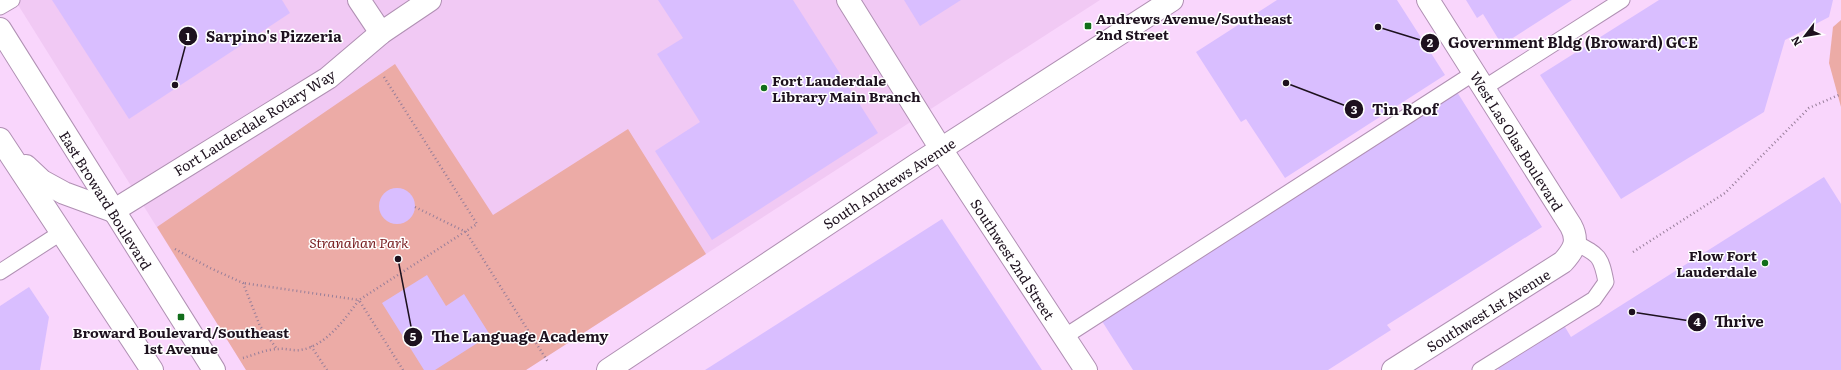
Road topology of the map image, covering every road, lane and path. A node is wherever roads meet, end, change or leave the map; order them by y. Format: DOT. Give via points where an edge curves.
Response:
graph roads {
  1 [pos="12,0"];
  2 [pos="359,0"];
  3 [pos="430,0"];
  4 [pos="848,0"];
  5 [pos="1172,0"];
  6 [pos="1428,0"];
  7 [pos="1622,0"];
  8 [pos="0,8"];
  9 [pos="0,29"];
  10 [pos="381,33"];
  11 [pos="384,77"];
  12 [pos="1479,81"];
  13 [pos="1841,94"];
  14 [pos="3,144"];
  15 [pos="941,149"];
  16 [pos="415,207"];
  17 [pos="112,211"];
  18 [pos="62,232"];
  19 [pos="466,232"];
  20 [pos="1576,243"];
  21 [pos="175,249"];
  22 [pos="1633,252"];
  23 [pos="0,272"];
  24 [pos="243,283"];
  25 [pos="359,300"];
  26 [pos="1064,337"];
  27 [pos="311,346"];
  28 [pos="278,349"];
  29 [pos="242,358"];
  30 [pos="548,362"];
  31 [pos="152,370"];
  32 [pos="214,370"];
  33 [pos="327,370"];
  34 [pos="403,370"];
  35 [pos="608,370"];
  36 [pos="1086,370"];
  37 [pos="1393,370"];
  38 [pos="1480,370"];
  1 -- 8 [label="lane"];
  2 -- 10 [label="main road"];
  3 -- 10 [label="main road, Fort Lauderdale Rotary Way"];
  4 -- 15 [label="main road, Southwest 2nd Street"];
  5 -- 15 [label="main road, South Andrews Avenue"];
  6 -- 12 [label="main road, West Las Olas Boulevard"];
  7 -- 12 [label="lane"];
  9 -- 17 [label="main road, East Broward Boulevard"];
  10 -- 17 [label="main road, Fort Lauderdale Rotary Way" via="328,78"];
  11 -- 19 [label="path" via="477,224"];
  12 -- 20 [label="main road, West Las Olas Boulevard" via="1571,226"];
  12 -- 26 [label="lane"];
  13 -- 22 [label="path" via="1809,108 1725,193"];
  14 -- 17 [label="main road" via="42,181 64,193"];
  14 -- 18 [label="main road"];
  15 -- 26 [label="main road, Southwest 2nd Street"];
  15 -- 35 [label="main road, South Andrews Avenue"];
  16 -- 19 [label="path"];
  17 -- 32 [label="main road, East Broward Boulevard"];
  18 -- 23 [label="lane"];
  18 -- 31 [label="main road"];
  19 -- 25 [label="path"];
  19 -- 30 [label="path"];
  20 -- 37 [label="main road, Southwest 1st Avenue" via="1563,262"];
  20 -- 38 [label="lane" via="1592,252 1602,262 1606,282 1594,298"];
  21 -- 24 [label="path"];
  24 -- 25 [label="path"];
  24 -- 28 [label="path" via="260,326"];
  25 -- 27 [label="path" via="328,336"];
  25 -- 34 [label="path"];
  26 -- 36 [label="main road, Southwest 2nd Street"];
  27 -- 28 [label="path" via="300,350"];
  27 -- 33 [label="path"];
  28 -- 29 [label="path"];
}
